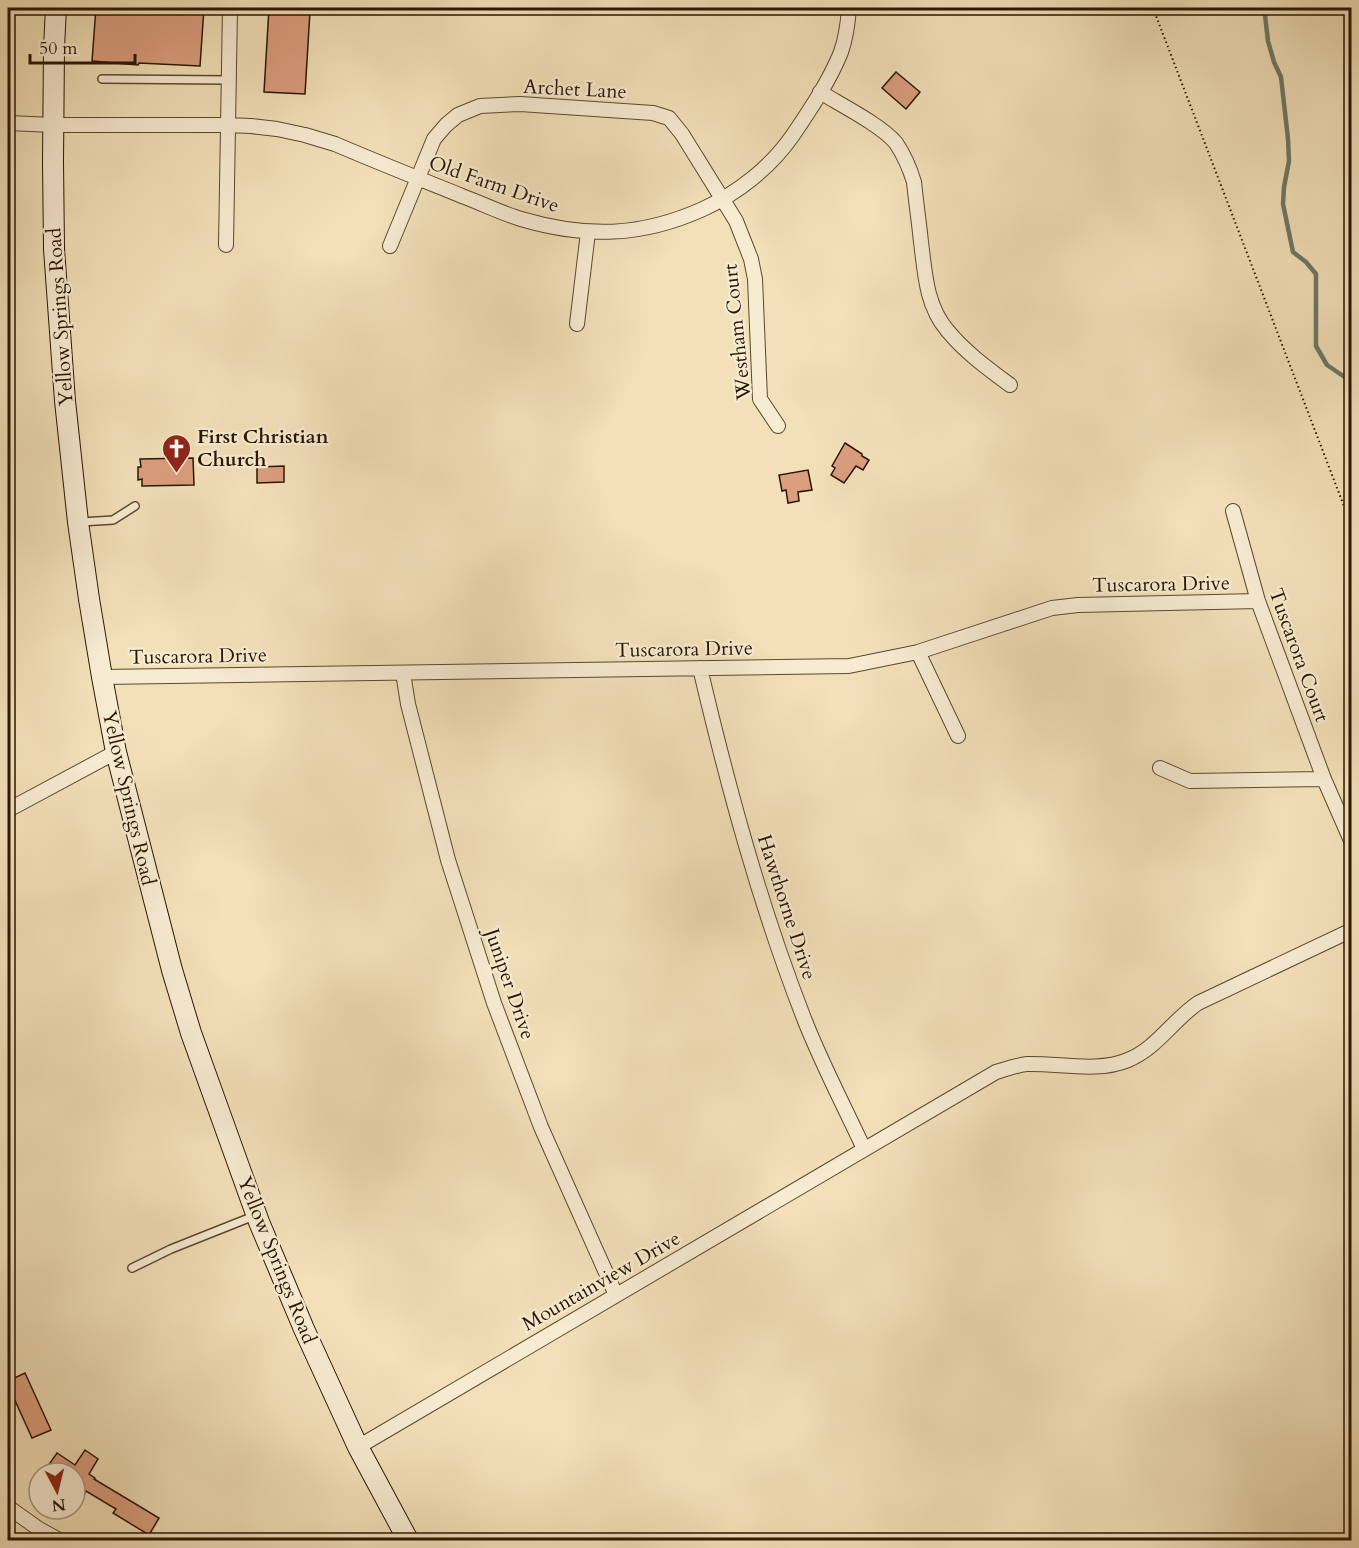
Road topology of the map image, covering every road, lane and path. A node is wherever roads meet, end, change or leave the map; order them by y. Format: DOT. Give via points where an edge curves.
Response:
graph roads {
  1 [pos="56,8"];
  2 [pos="230,8"];
  3 [pos="849,8"];
  4 [pos="1153,8"];
  5 [pos="102,79"];
  6 [pos="228,80"];
  7 [pos="820,92"];
  8 [pos="8,123"];
  9 [pos="53,125"];
  10 [pos="227,125"];
  11 [pos="418,178"];
  12 [pos="723,200"];
  13 [pos="588,232"];
  14 [pos="226,245"];
  15 [pos="390,246"];
  16 [pos="577,324"];
  17 [pos="1010,385"];
  18 [pos="778,426"];
  19 [pos="135,506"];
  20 [pos="1233,511"];
  21 [pos="78,522"];
  22 [pos="1352,527"];
  23 [pos="1258,601"];
  24 [pos="918,652"];
  25 [pos="700,668"];
  26 [pos="403,673"];
  27 [pos="102,677"];
  28 [pos="958,736"];
  29 [pos="116,752"];
  30 [pos="1160,768"];
  31 [pos="1324,780"];
  32 [pos="8,810"];
  33 [pos="1352,843"];
  34 [pos="1352,930"];
  35 [pos="864,1149"];
  36 [pos="257,1215"];
  37 [pos="132,1268"];
  38 [pos="616,1295"];
  39 [pos="358,1447"];
  40 [pos="8,1507"];
  41 [pos="59,1540"];
  42 [pos="408,1540"];
  1 -- 9 [label="main road, Yellow Springs Road"];
  2 -- 6 [label="street"];
  3 -- 7 [label="street, Old Farm Drive" via="841,52"];
  4 -- 22 [label="path"];
  5 -- 6 [label="lane"];
  6 -- 10 [label="street"];
  7 -- 12 [label="street, Old Farm Drive" via="783,149"];
  7 -- 17 [label="street" via="879,128 895,143 914,182 925,276 936,314 973,357"];
  8 -- 9 [label="street, Old Farm Drive"];
  9 -- 10 [label="street, Old Farm Drive"];
  9 -- 21 [label="main road, Yellow Springs Road" via="54,249"];
  10 -- 11 [label="street, Old Farm Drive" via="305,135"];
  10 -- 14 [label="street"];
  11 -- 12 [label="street, Archet Lane" via="434,139 446,125 480,106 520,104 653,113 669,118 682,134"];
  11 -- 13 [label="street, Old Farm Drive" via="519,218"];
  11 -- 15 [label="street, Archet Lane"];
  12 -- 13 [label="street, Old Farm Drive" via="660,225"];
  12 -- 18 [label="street, Westham Court" via="751,260 760,399"];
  13 -- 16 [label="street"];
  19 -- 21 [label="lane" via="113,520"];
  20 -- 23 [label="street, Tuscarora Court"];
  21 -- 27 [label="main road, Yellow Springs Road"];
  23 -- 24 [label="street, Tuscarora Drive" via="1052,608"];
  23 -- 31 [label="street, Tuscarora Court"];
  24 -- 25 [label="street, Tuscarora Drive" via="849,666"];
  24 -- 28 [label="street"];
  25 -- 26 [label="street, Tuscarora Drive"];
  25 -- 35 [label="street, Hawthorne Drive" via="749,859 785,966 806,1023"];
  26 -- 27 [label="street, Tuscarora Drive"];
  26 -- 38 [label="street, Juniper Drive" via="448,860 494,1003 541,1127"];
  27 -- 29 [label="main road, Yellow Springs Road"];
  29 -- 32 [label="street"];
  29 -- 36 [label="main road, Yellow Springs Road" via="188,1024"];
  30 -- 31 [label="street" via="1190,781"];
  31 -- 33 [label="street, Tuscarora Court"];
  34 -- 35 [label="street, Mountainview Drive" via="1198,1003 1149,1048 1126,1061 1096,1066 1025,1064 996,1071"];
  35 -- 38 [label="street, Mountainview Drive"];
  36 -- 37 [label="lane"];
  36 -- 39 [label="main road, Yellow Springs Road"];
  38 -- 39 [label="street, Mountainview Drive"];
  39 -- 42 [label="main road, Yellow Springs Road"];
  40 -- 41 [label="street"];
}
